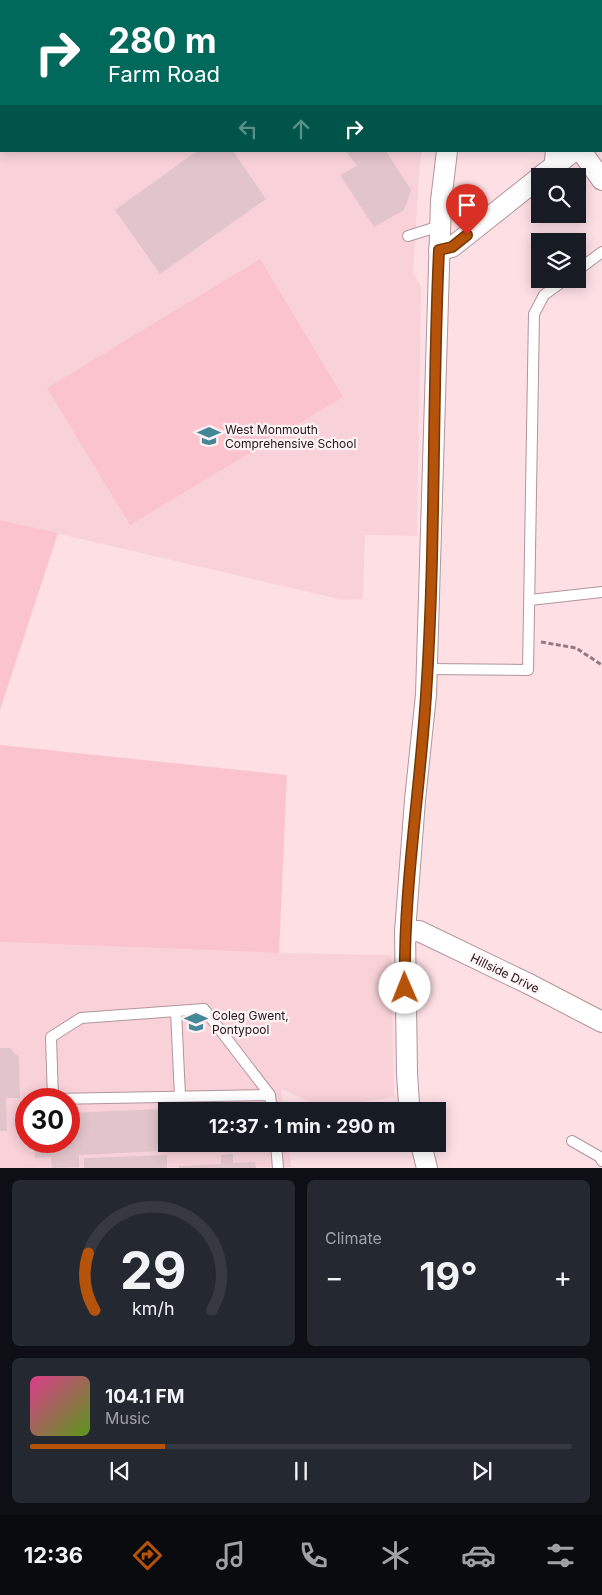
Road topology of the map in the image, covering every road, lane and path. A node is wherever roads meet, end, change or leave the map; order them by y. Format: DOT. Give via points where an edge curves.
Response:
graph roads {
  1 [pos="447,152"];
  2 [pos="572,152"];
  3 [pos="582,152"];
  4 [pos="547,168"];
  5 [pos="602,180"];
  6 [pos="531,181"];
  7 [pos="440,226"];
  8 [pos="408,236"];
  9 [pos="439,250"];
  10 [pos="602,252"];
  11 [pos="586,264"];
  12 [pos="554,288"];
  13 [pos="602,592"];
  14 [pos="530,600"];
  15 [pos="529,642"];
  16 [pos="602,666"];
  17 [pos="427,669"];
  18 [pos="405,932"];
  19 [pos="176,1011"];
  20 [pos="602,1022"];
  21 [pos="270,1095"];
  22 [pos="180,1096"];
  23 [pos="271,1102"];
  24 [pos="410,1102"];
  25 [pos="572,1141"];
  26 [pos="277,1152"];
  27 [pos="422,1152"];
  28 [pos="602,1161"];
  29 [pos="278,1168"];
  30 [pos="427,1168"];
  1 -- 7 [label="street"];
  2 -- 4 [label="street"];
  3 -- 5 [label="street"];
  6 -- 9 [label="street" via="452,247"];
  7 -- 8 [label="lane"];
  7 -- 9 [label="street"];
  9 -- 17 [label="street"];
  10 -- 11 [label="lane"];
  12 -- 14 [label="lane" via="544,295 534,314"];
  13 -- 14 [label="lane"];
  14 -- 15 [label="lane"];
  15 -- 16 [label="path" via="576,648"];
  15 -- 17 [label="lane" via="528,670"];
  17 -- 18 [label="street"];
  18 -- 20 [label="street, Hillside Drive" via="420,931"];
  18 -- 24 [label="street"];
  19 -- 21 [label="lane" via="204,1010"];
  19 -- 22 [label="lane"];
  19 -- 22 [label="lane" via="82,1018 51,1037 53,1098"];
  21 -- 22 [label="lane"];
  21 -- 23 [label="lane"];
  25 -- 28 [label="lane"];
  26 -- 29 [label="lane"];
  27 -- 30 [label="street"];
}
